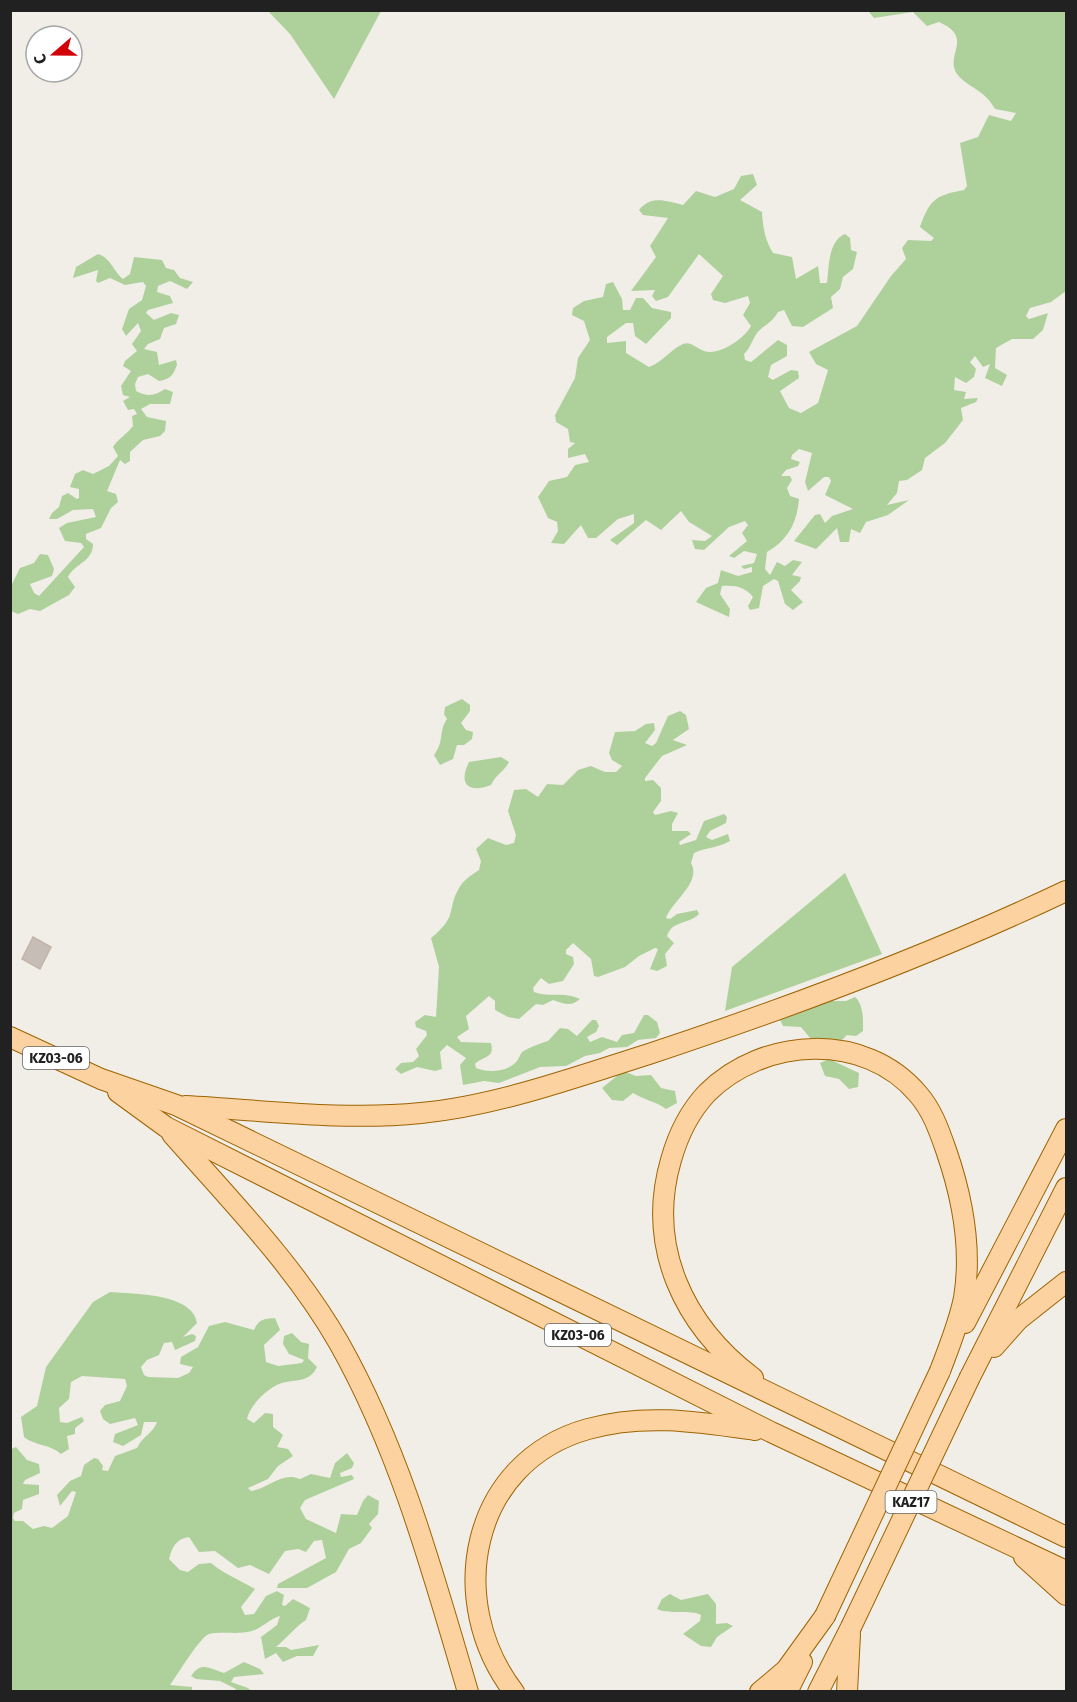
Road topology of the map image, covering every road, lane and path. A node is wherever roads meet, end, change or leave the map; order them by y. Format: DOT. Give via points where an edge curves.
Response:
graph roads {
  1 [pos="1066,891"];
  2 [pos="10,1037"];
  3 [pos="101,1079"];
  4 [pos="176,1105"];
  5 [pos="166,1127"];
  6 [pos="1066,1129"];
  7 [pos="1066,1188"];
  8 [pos="1066,1282"];
  9 [pos="940,1371"];
  10 [pos="970,1377"];
  11 [pos="784,1401"];
  12 [pos="771,1432"];
  13 [pos="1066,1537"];
  14 [pos="1009,1544"];
  15 [pos="1066,1571"];
  16 [pos="1066,1595"];
  17 [pos="825,1616"];
  18 [pos="851,1627"];
  19 [pos="468,1692"];
  20 [pos="514,1692"];
  21 [pos="760,1692"];
  22 [pos="787,1692"];
  23 [pos="818,1692"];
  24 [pos="847,1692"];
  1 -- 4 [label="main road" via="988,928 774,1013 476,1104 378,1117"];
  2 -- 3 [label="main road, KZ03-06"];
  3 -- 4 [label="main road, KZ03-06"];
  3 -- 5 [label="main road, KZ03-06"];
  4 -- 11 [label="main road, KZ03-06"];
  5 -- 12 [label="main road, KZ03-06"];
  5 -- 19 [label="main road" via="268,1245 338,1341 365,1392 396,1470 427,1554"];
  6 -- 9 [label="main road, KAZ17"];
  7 -- 10 [label="main road, KAZ17"];
  8 -- 10 [label="main road" via="1018,1320"];
  9 -- 11 [label="main road" via="964,1296 964,1240 960,1196 936,1124 917,1093 886,1068 839,1051 791,1049 732,1074 696,1106 673,1152 661,1207 668,1256 692,1312 722,1352"];
  9 -- 17 [label="main road, KAZ17, bridge"];
  10 -- 18 [label="main road, KAZ17, bridge"];
  11 -- 13 [label="main road, KZ03-06"];
  12 -- 14 [label="main road, KZ03-06"];
  12 -- 20 [label="main road" via="671,1419 608,1425 587,1429 549,1446 517,1472 501,1491 480,1533 475,1578 484,1637"];
  14 -- 15 [label="main road, KZ03-06"];
  14 -- 16 [label="main road"];
  17 -- 21 [label="main road" via="786,1670"];
  17 -- 22 [label="main road, KAZ17"];
  18 -- 23 [label="main road, KAZ17"];
  18 -- 24 [label="main road"];
}
